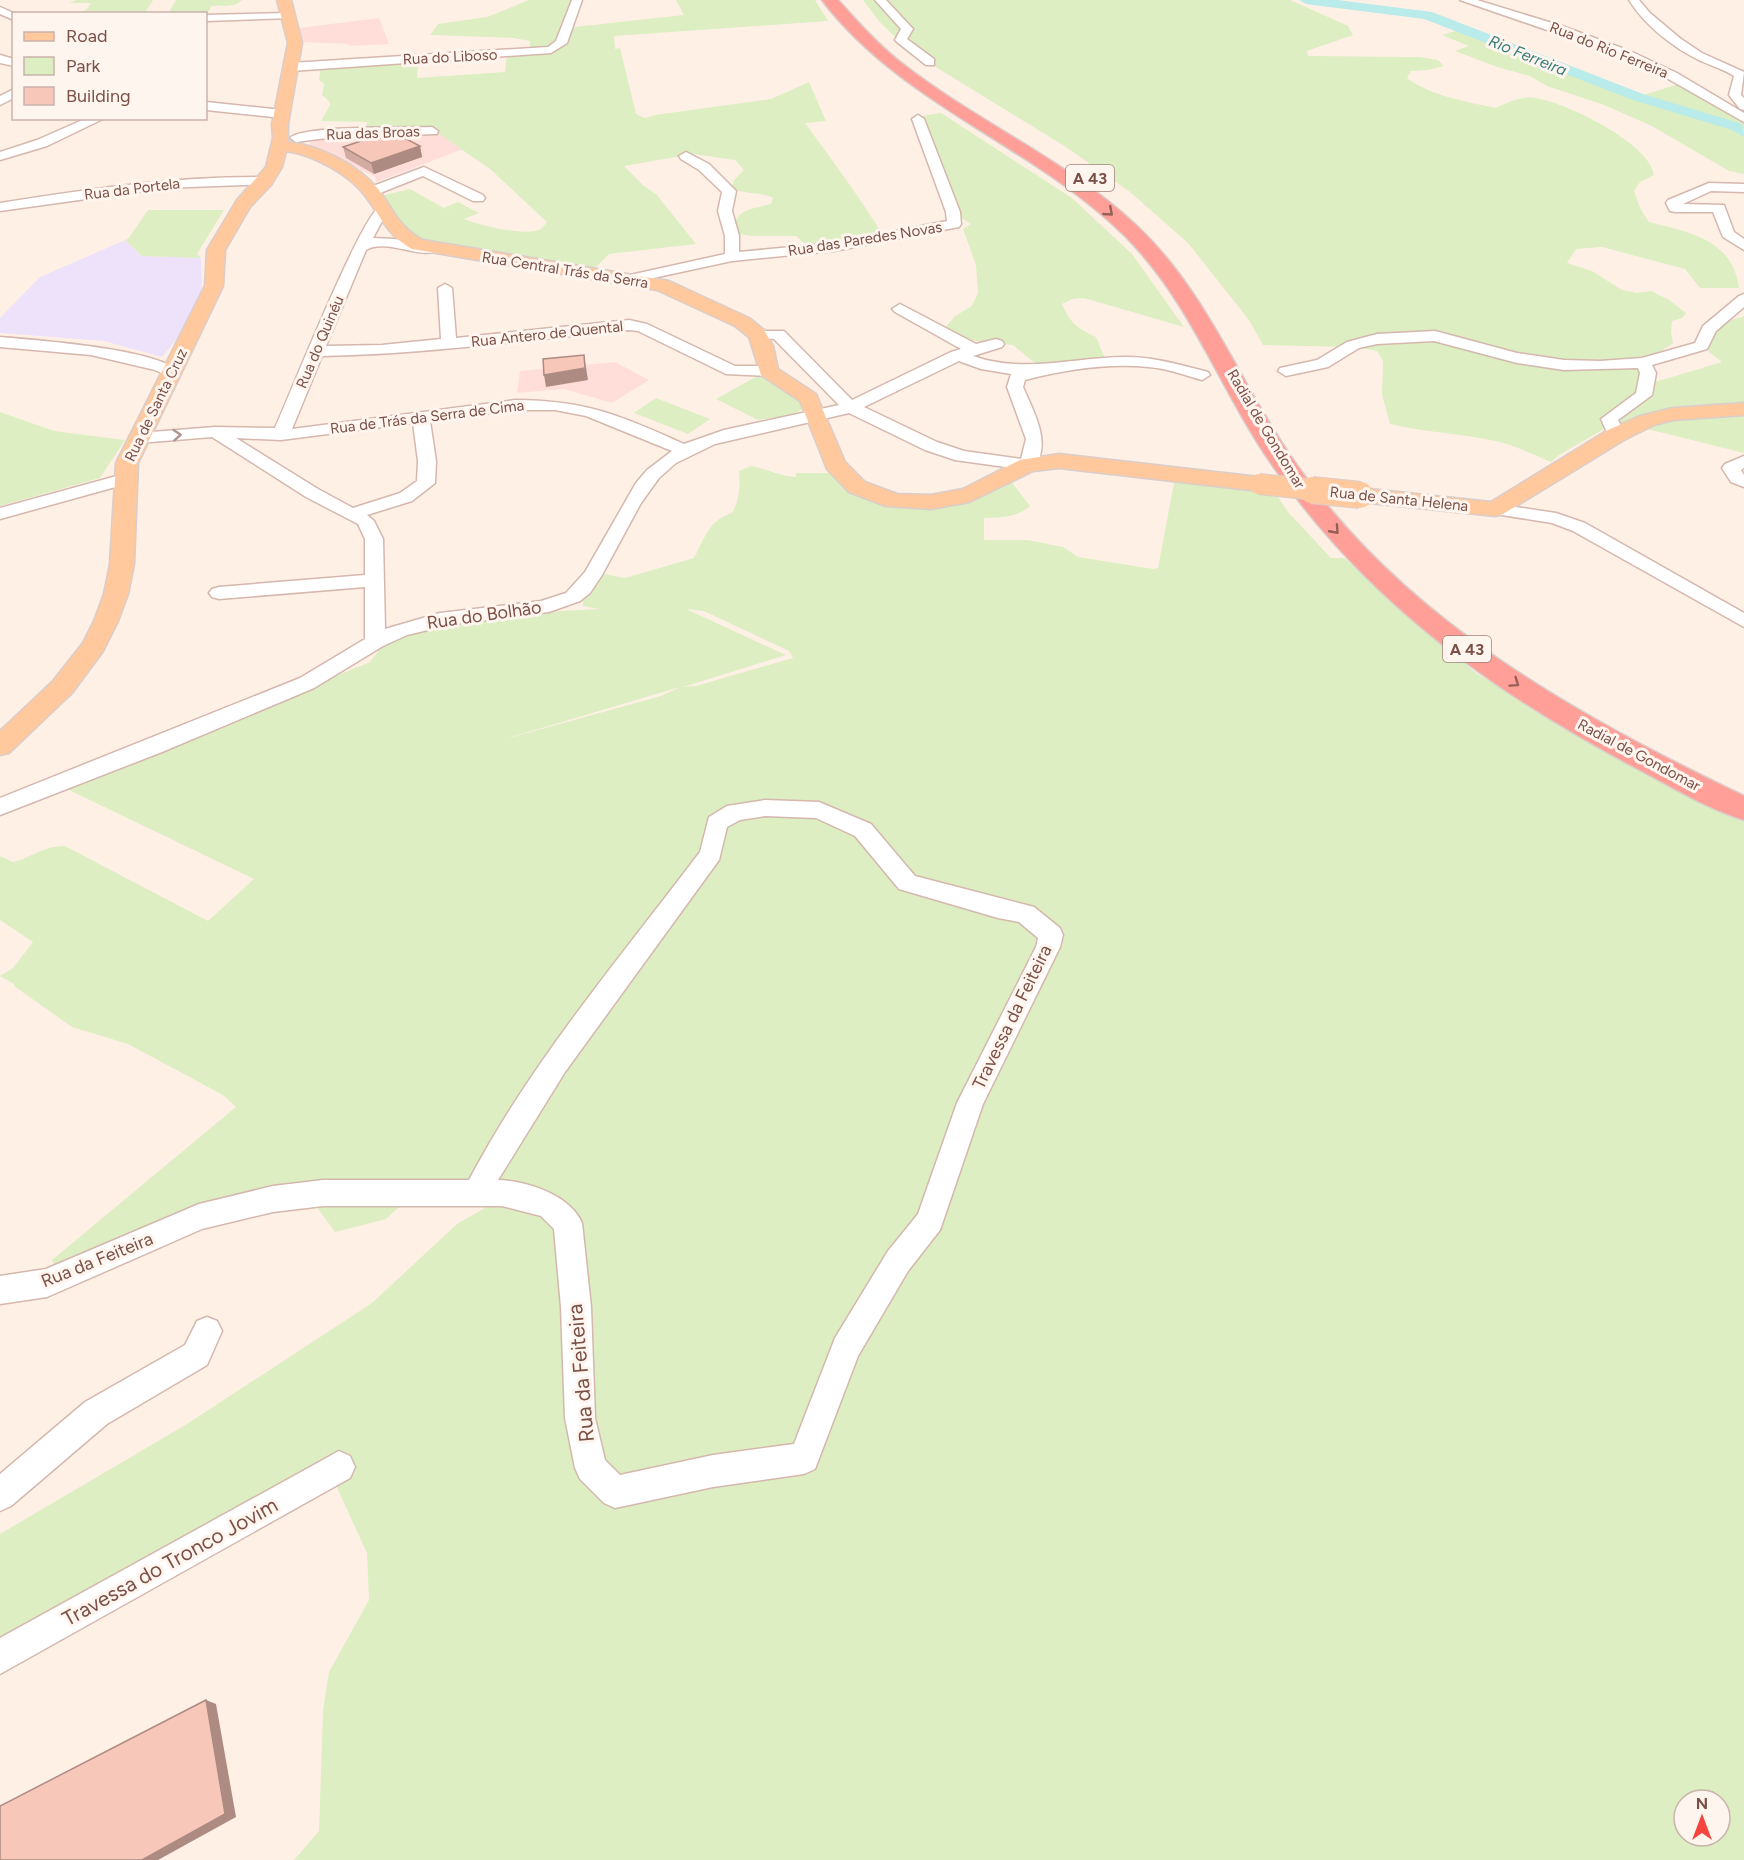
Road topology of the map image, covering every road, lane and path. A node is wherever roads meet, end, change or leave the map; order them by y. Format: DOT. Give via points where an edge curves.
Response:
graph roads {
  1 [pos="284,0"];
  2 [pos="577,0"];
  3 [pos="830,0"];
  4 [pos="845,0"];
  5 [pos="880,0"];
  6 [pos="1465,0"];
  7 [pos="1634,0"];
  8 [pos="288,16"];
  9 [pos="207,18"];
  10 [pos="930,62"];
  11 [pos="291,67"];
  12 [pos="1740,90"];
  13 [pos="207,106"];
  14 [pos="1744,106"];
  15 [pos="918,118"];
  16 [pos="1744,118"];
  17 [pos="94,120"];
  18 [pos="432,131"];
  19 [pos="290,140"];
  20 [pos="0,156"];
  21 [pos="686,156"];
  22 [pos="265,181"];
  23 [pos="1744,188"];
  24 [pos="369,192"];
  25 [pos="478,198"];
  26 [pos="0,207"];
  27 [pos="1675,208"];
  28 [pos="381,210"];
  29 [pos="1688,224"];
  30 [pos="1153,228"];
  31 [pos="397,241"];
  32 [pos="1744,246"];
  33 [pos="360,248"];
  34 [pos="732,257"];
  35 [pos="630,279"];
  36 [pos="445,288"];
  37 [pos="1744,299"];
  38 [pos="900,309"];
  39 [pos="757,334"];
  40 [pos="0,342"];
  41 [pos="996,344"];
  42 [pos="449,345"];
  43 [pos="0,348"];
  44 [pos="973,349"];
  45 [pos="316,351"];
  46 [pos="957,355"];
  47 [pos="1643,363"];
  48 [pos="149,368"];
  49 [pos="173,369"];
  50 [pos="768,370"];
  51 [pos="1044,370"];
  52 [pos="1286,371"];
  53 [pos="1202,375"];
  54 [pos="850,407"];
  55 [pos="1744,409"];
  56 [pos="1276,412"];
  57 [pos="816,415"];
  58 [pos="421,417"];
  59 [pos="215,432"];
  60 [pos="277,435"];
  61 [pos="1616,435"];
  62 [pos="140,438"];
  63 [pos="682,450"];
  64 [pos="250,456"];
  65 [pos="1744,460"];
  66 [pos="1028,465"];
  67 [pos="124,479"];
  68 [pos="1744,482"];
  69 [pos="1495,509"];
  70 [pos="0,514"];
  71 [pos="351,514"];
  72 [pos="374,580"];
  73 [pos="219,593"];
  74 [pos="1744,621"];
  75 [pos="375,641"];
  76 [pos="0,746"];
  77 [pos="1744,789"];
  78 [pos="0,807"];
  79 [pos="1744,809"];
  80 [pos="483,1181"];
  81 [pos="0,1290"];
  82 [pos="207,1331"];
  83 [pos="804,1458"];
  84 [pos="339,1467"];
  85 [pos="0,1494"];
  86 [pos="0,1657"];
  1 -- 8 [label="main road, Rua de Santa Cruz"];
  2 -- 11 [label="street, Rua do Liboso" via="561,43 551,51"];
  3 -- 79 [label="highway, Radial de Gondomar / A 43, one-way" via="865,40 898,69 1066,178 1115,216 1151,252 1201,319 1284,465 1317,510 1367,565 1418,612 1550,707"];
  4 -- 30 [label="highway, A 43" via="872,32 914,66 1066,161"];
  5 -- 10 [label="street" via="906,26 901,40"];
  6 -- 16 [label="street, Rua do Rio Ferreira" via="1612,48 1671,75"];
  7 -- 12 [label="street" via="1646,17 1680,45 1705,59 1726,64 1740,75"];
  8 -- 9 [label="street"];
  8 -- 11 [label="main road, Rua de Santa Cruz" via="295,43"];
  11 -- 19 [label="main road, Rua de Santa Cruz"];
  12 -- 14 [label="street" via="1735,95"];
  13 -- 19 [label="street, Rua das Broas"];
  15 -- 34 [label="street, Rua das Paredes Novas" via="954,224 834,247"];
  17 -- 20 [label="street"];
  18 -- 19 [label="street, Rua das Broas" via="334,133"];
  19 -- 22 [label="main road, Rua de Santa Cruz"];
  19 -- 24 [label="main road, Rua Central Trás da Serra" via="359,180"];
  21 -- 34 [label="street" via="704,166 729,191 725,211 732,236"];
  22 -- 26 [label="street, Rua da Portela" via="225,179 164,184"];
  22 -- 49 [label="main road, Rua de Santa Cruz" via="243,204 216,250 214,286"];
  23 -- 27 [label="street" via="1709,187 1677,200 1671,206"];
  24 -- 25 [label="street" via="424,171"];
  24 -- 28 [label="main road, Rua Central Trás da Serra"];
  27 -- 29 [label="street"];
  27 -- 32 [label="street" via="1719,208 1728,234"];
  28 -- 31 [label="main road, Rua Central Trás da Serra"];
  28 -- 33 [label="street, Rua do Quinéu"];
  31 -- 33 [label="street" via="372,242"];
  31 -- 35 [label="main road, Rua Central Trás da Serra"];
  33 -- 45 [label="street, Rua do Quinéu"];
  34 -- 35 [label="street, Rua das Paredes Novas"];
  35 -- 39 [label="main road, Rua Central Trás da Serra" via="662,285 742,321"];
  36 -- 42 [label="street"];
  37 -- 47 [label="street" via="1709,329 1701,346"];
  38 -- 44 [label="street"];
  39 -- 50 [label="main road"];
  39 -- 54 [label="street, Rua Central Trás da Serra" via="778,334"];
  40 -- 48 [label="street" via="92,350"];
  41 -- 44 [label="street, Rua do Bolhão"];
  42 -- 45 [label="street, Rua Antero de Quental"];
  42 -- 50 [label="street, Rua Antero de Quental" via="629,325 642,327 732,371"];
  43 -- 48 [label="street" via="80,354"];
  44 -- 46 [label="street, Rua do Bolhão"];
  45 -- 60 [label="street, Rua do Quinéu"];
  46 -- 51 [label="street" via="977,364 1010,370"];
  46 -- 54 [label="street, Rua do Bolhão"];
  47 -- 52 [label="street" via="1563,365 1517,358 1435,336 1377,339 1353,345 1322,364"];
  47 -- 61 [label="street" via="1648,373 1644,395 1609,419"];
  48 -- 49 [label="street" via="157,374"];
  48 -- 49 [label="street" via="168,362"];
  49 -- 62 [label="main road, Rua de Santa Cruz"];
  50 -- 57 [label="main road, Rua de Santa Helena" via="809,398"];
  51 -- 53 [label="street" via="1149,362"];
  51 -- 66 [label="street" via="1017,377 1015,387 1035,439"];
  54 -- 57 [label="street, Rua do Bolhão"];
  54 -- 66 [label="street, Rua Central Trás da Serra" via="931,446 962,456"];
  55 -- 61 [label="main road" via="1673,414 1647,420"];
  56 -- 77 [label="highway, Radial de Gondomar / A 43" via="1342,510 1439,604 1560,691 1665,752"];
  57 -- 63 [label="street, Rua do Bolhão" via="798,422 709,438"];
  57 -- 66 [label="main road, Rua de Santa Helena" via="836,464 857,487 894,501 931,502 969,495"];
  58 -- 60 [label="street, Rua de Trás da Serra de Cima"];
  58 -- 63 [label="street, Rua de Trás da Serra de Cima" via="515,405 562,406 599,414"];
  58 -- 71 [label="street" via="428,461 426,483 406,497"];
  59 -- 60 [label="street, Rua de Trás da Serra de Cima"];
  62 -- 59 [label="street, Rua de Trás da Serra de Cima, one-way"];
  59 -- 64 [label="street"];
  60 -- 64 [label="street"];
  61 -- 69 [label="main road"];
  62 -- 67 [label="main road, Rua de Santa Cruz" via="127,463"];
  63 -- 75 [label="street, Rua do Bolhão" via="651,476 630,504 588,583 575,596 551,606 433,620"];
  64 -- 71 [label="street"];
  65 -- 68 [label="street" via="1731,468"];
  66 -- 69 [label="main road, Rua de Santa Helena, bridge" via="1059,461"];
  67 -- 70 [label="street"];
  67 -- 76 [label="main road, Rua de Santa Cruz" via="122,565 97,642 71,679"];
  69 -- 74 [label="street, Rua de Santa Helena" via="1556,518 1579,527"];
  71 -- 72 [label="street" via="365,521 374,539"];
  72 -- 73 [label="street"];
  72 -- 75 [label="street"];
  75 -- 78 [label="street, Rua do Bolhão" via="340,667 310,682"];
  80 -- 81 [label="street, Rua da Feiteira" via="273,1199 199,1217 47,1283"];
  80 -- 83 [label="street, Rua da Feiteira" via="502,1193 549,1205 568,1223 580,1418 591,1468 615,1492 713,1471"];
  80 -- 83 [label="street, Travessa da Feiteira" via="525,1110 593,1011 711,854 717,824 735,812 765,808 819,810 863,830 907,884 1026,914 1050,935 1048,946 970,1103 930,1221 898,1261 846,1347"];
  82 -- 85 [label="street" via="196,1355 96,1413"];
  84 -- 86 [label="street, Travessa do Tronco Jovim"];
}
